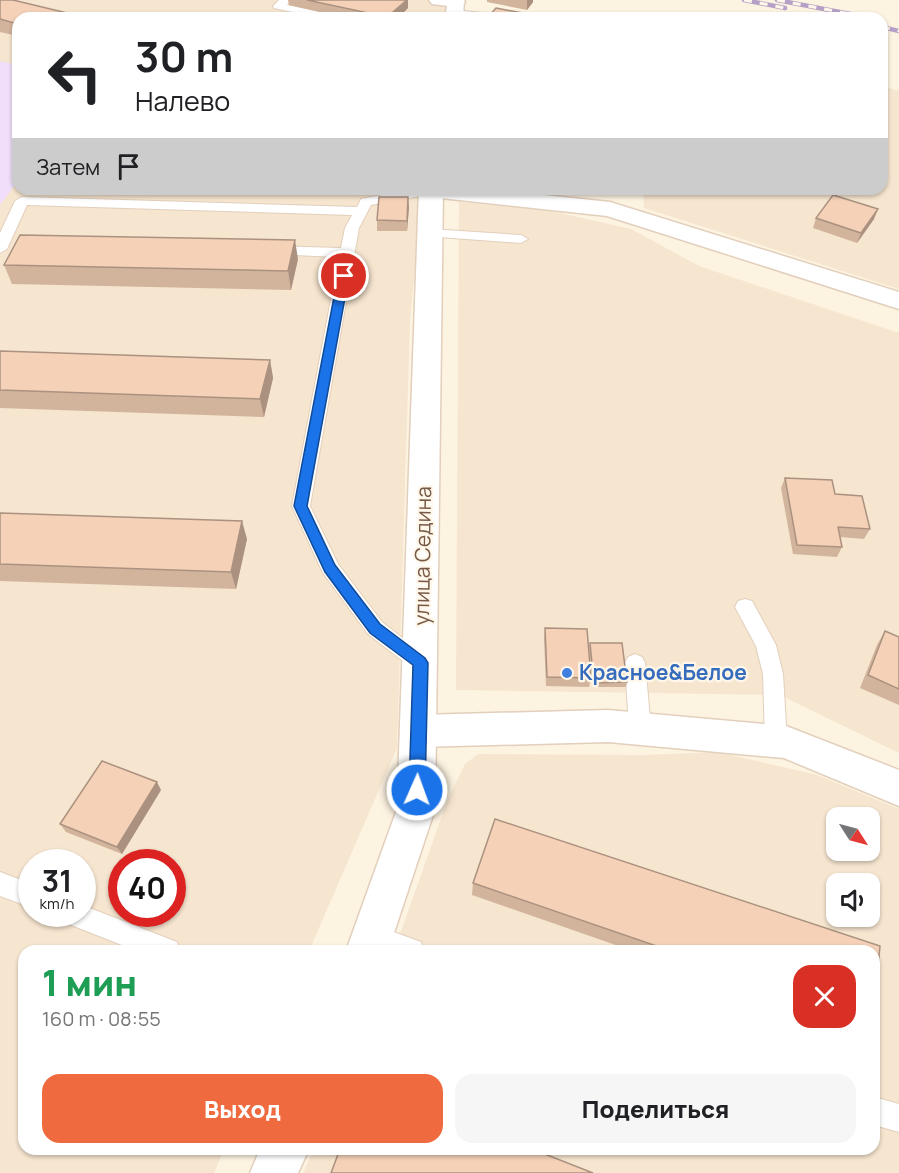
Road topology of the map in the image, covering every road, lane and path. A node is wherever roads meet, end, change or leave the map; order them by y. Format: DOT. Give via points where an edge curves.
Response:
graph roads {
  1 [pos="286,0"];
  2 [pos="451,8"];
  3 [pos="306,12"];
  4 [pos="471,12"];
  5 [pos="401,195"];
  6 [pos="431,195"];
  7 [pos="485,195"];
  8 [pos="362,211"];
  9 [pos="430,233"];
  10 [pos="521,239"];
  11 [pos="6,244"];
  12 [pos="253,250"];
  13 [pos="348,253"];
  14 [pos="899,301"];
  15 [pos="745,607"];
  16 [pos="420,663"];
  17 [pos="635,663"];
  18 [pos="640,729"];
  19 [pos="419,731"];
  20 [pos="776,741"];
  21 [pos="899,789"];
  22 [pos="0,884"];
  23 [pos="18,891"];
  24 [pos="96,922"];
  25 [pos="369,944"];
  26 [pos="153,945"];
  27 [pos="880,1113"];
  28 [pos="899,1118"];
  29 [pos="282,1155"];
  30 [pos="274,1173"];
  1 -- 3 [label="lane" via="278,6"];
  2 -- 4 [label="lane"];
  5 -- 8 [label="lane" via="366,202"];
  6 -- 9 [label="street, улица Седина"];
  7 -- 14 [label="street" via="610,209"];
  8 -- 11 [label="lane" via="22,201"];
  8 -- 13 [label="lane" via="352,228"];
  9 -- 10 [label="lane"];
  9 -- 16 [label="street, улица Седина"];
  12 -- 13 [label="lane"];
  13 -- 16 [label="lane" via="301,506 330,568 375,628"];
  15 -- 20 [label="lane" via="766,645 773,674"];
  16 -- 19 [label="street, улица Седина"];
  17 -- 18 [label="lane"];
  18 -- 19 [label="street" via="608,726"];
  18 -- 20 [label="street"];
  19 -- 25 [label="street, улица Седина" via="416,809"];
  20 -- 21 [label="street"];
  22 -- 23 [label="lane"];
  24 -- 26 [label="lane"];
  27 -- 28 [label="lane"];
  29 -- 30 [label="street"];
}
